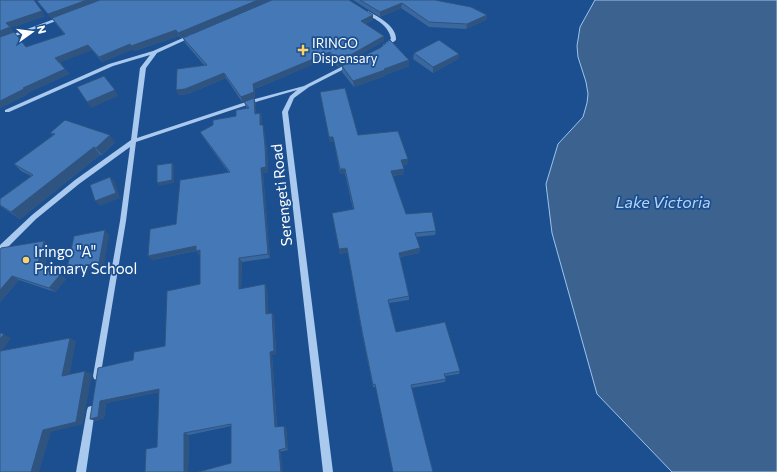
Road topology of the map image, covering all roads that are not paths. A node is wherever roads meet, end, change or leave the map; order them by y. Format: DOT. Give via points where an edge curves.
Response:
graph roads {
  1 [pos="360,9"];
  2 [pos="66,17"];
  3 [pos="196,33"];
  4 [pos="0,41"];
  5 [pos="377,51"];
  6 [pos="155,52"];
  7 [pos="358,61"];
  8 [pos="307,86"];
  9 [pos="7,111"];
  10 [pos="134,141"];
  11 [pos="0,250"];
  12 [pos="95,386"];
  13 [pos="93,402"];
  14 [pos="81,472"];
  15 [pos="328,472"];
  1 -- 5 [label="street" via="390,28 394,34 394,38"];
  2 -- 4 [label="street"];
  3 -- 6 [label="street"];
  6 -- 9 [label="street" via="111,65"];
  6 -- 10 [label="street" via="143,68"];
  7 -- 8 [label="street, Serengeti Road"];
  8 -- 10 [label="street"];
  8 -- 15 [label="street, Serengeti Road" via="292,97 285,112"];
  10 -- 11 [label="street" via="77,182 34,217"];
  10 -- 12 [label="street"];
  13 -- 14 [label="street"];
}
